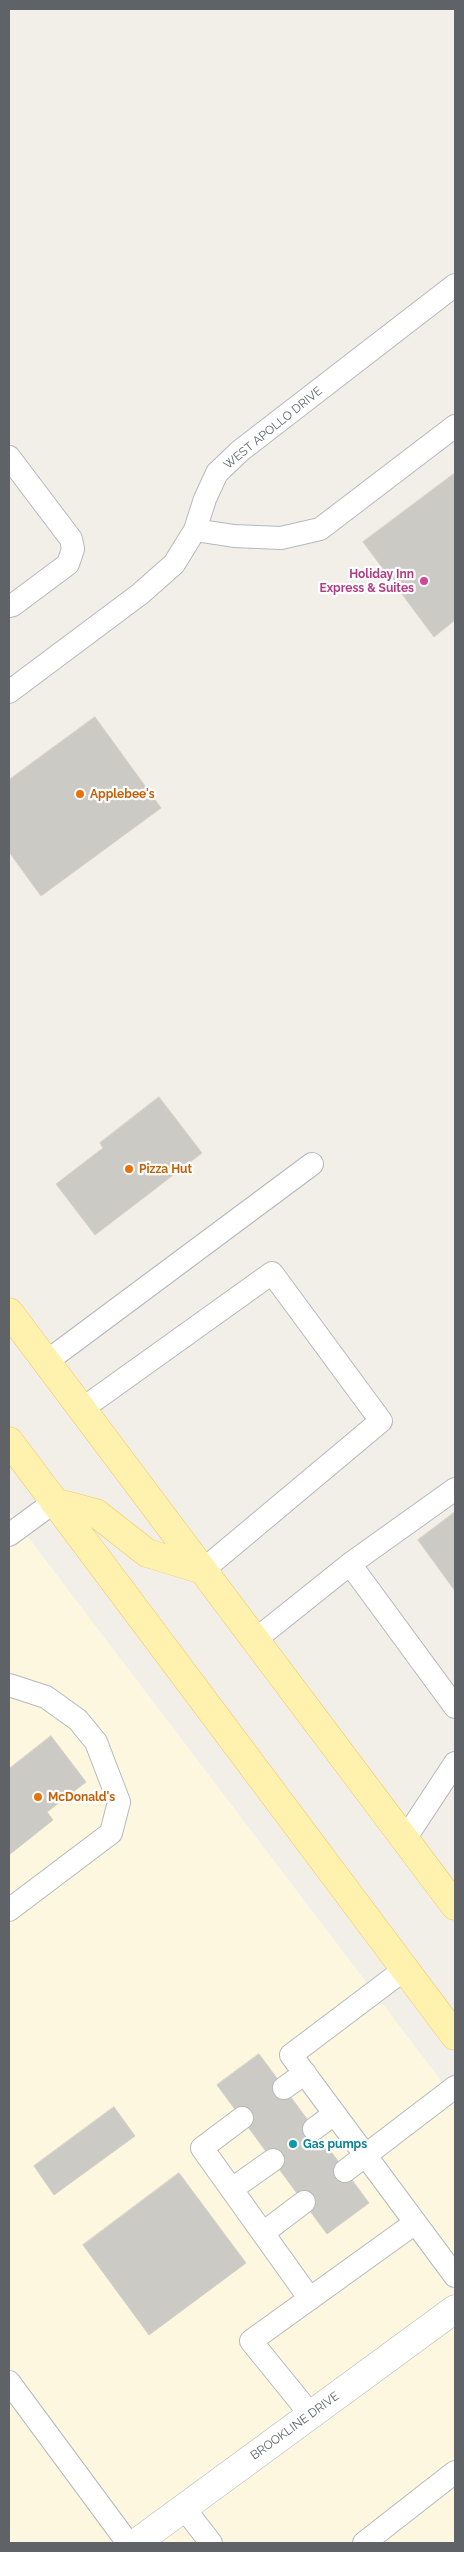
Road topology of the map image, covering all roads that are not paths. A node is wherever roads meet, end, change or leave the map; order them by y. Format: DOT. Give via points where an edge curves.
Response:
graph roads {
  1 [pos="455,285"];
  2 [pos="455,426"];
  3 [pos="9,457"];
  4 [pos="195,530"];
  5 [pos="9,606"];
  6 [pos="9,692"];
  7 [pos="312,1164"];
  8 [pos="9,1312"];
  9 [pos="46,1362"];
  10 [pos="82,1409"];
  11 [pos="9,1441"];
  12 [pos="455,1489"];
  13 [pos="54,1502"];
  14 [pos="9,1535"];
  15 [pos="350,1564"];
  16 [pos="203,1570"];
  17 [pos="255,1640"];
  18 [pos="9,1685"];
  19 [pos="455,1707"];
  20 [pos="455,1763"];
  21 [pos="405,1839"];
  22 [pos="455,1906"];
  23 [pos="9,1910"];
  24 [pos="406,1969"];
  25 [pos="455,2036"];
  26 [pos="305,2074"];
  27 [pos="455,2087"];
  28 [pos="284,2088"];
  29 [pos="334,2114"];
  30 [pos="242,2118"];
  31 [pos="314,2129"];
  32 [pos="365,2155"];
  33 [pos="272,2160"];
  34 [pos="345,2171"];
  35 [pos="232,2189"];
  36 [pos="304,2202"];
  37 [pos="415,2223"];
  38 [pos="263,2232"];
  39 [pos="455,2276"];
  40 [pos="310,2299"];
  41 [pos="455,2309"];
  42 [pos="9,2382"];
  43 [pos="311,2415"];
  44 [pos="455,2472"];
  45 [pos="184,2508"];
  46 [pos="128,2543"];
  47 [pos="136,2543"];
  48 [pos="211,2543"];
  49 [pos="364,2543"];
  1 -- 4 [label="lane, WEST APOLLO DRIVE" via="240,451 217,473 204,499"];
  2 -- 4 [label="lane" via="320,529 281,538"];
  3 -- 5 [label="lane" via="71,539 73,550 68,564"];
  4 -- 6 [label="lane, WEST APOLLO DRIVE" via="174,564 140,594"];
  7 -- 9 [label="lane"];
  8 -- 9 [label="main road"];
  9 -- 10 [label="main road"];
  10 -- 16 [label="main road"];
  10 -- 16 [label="lane" via="272,1274 381,1421"];
  11 -- 13 [label="main road"];
  12 -- 15 [label="lane"];
  13 -- 14 [label="lane"];
  13 -- 16 [label="main road" via="96,1513 148,1553"];
  13 -- 24 [label="main road"];
  15 -- 17 [label="lane"];
  15 -- 19 [label="lane"];
  16 -- 17 [label="main road"];
  17 -- 21 [label="main road"];
  18 -- 23 [label="lane" via="46,1697 78,1720 96,1742 119,1802 111,1833"];
  20 -- 21 [label="lane"];
  21 -- 22 [label="main road"];
  24 -- 25 [label="main road"];
  24 -- 26 [label="lane" via="290,2054"];
  26 -- 28 [label="lane"];
  26 -- 29 [label="lane"];
  27 -- 32 [label="lane"];
  29 -- 31 [label="lane"];
  29 -- 32 [label="lane"];
  30 -- 35 [label="lane" via="202,2148"];
  32 -- 34 [label="lane"];
  32 -- 37 [label="lane"];
  33 -- 35 [label="lane"];
  35 -- 38 [label="lane"];
  36 -- 38 [label="lane"];
  37 -- 39 [label="lane"];
  37 -- 40 [label="lane"];
  38 -- 40 [label="lane"];
  40 -- 43 [label="lane" via="251,2341"];
  41 -- 43 [label="street, BROOKLINE DRIVE"];
  42 -- 46 [label="lane"];
  43 -- 45 [label="street, BROOKLINE DRIVE"];
  44 -- 49 [label="lane"];
  45 -- 47 [label="street, BROOKLINE DRIVE"];
  45 -- 48 [label="lane"];
}
